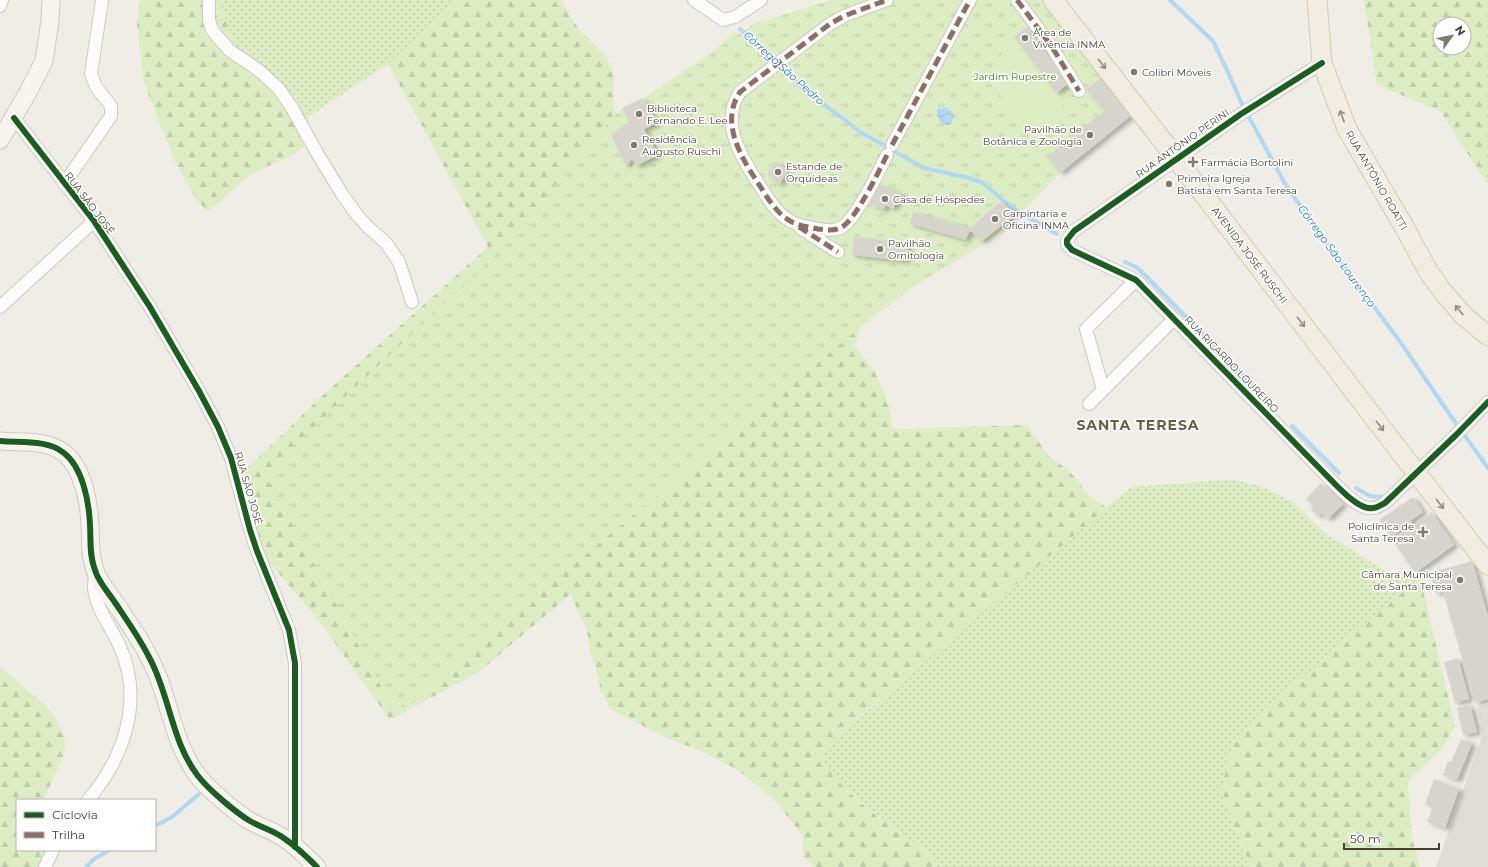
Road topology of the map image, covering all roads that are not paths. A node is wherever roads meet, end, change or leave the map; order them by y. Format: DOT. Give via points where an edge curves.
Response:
graph roads {
  1 [pos="2,0"];
  2 [pos="51,0"];
  3 [pos="102,0"];
  4 [pos="209,0"];
  5 [pos="694,0"];
  6 [pos="761,0"];
  7 [pos="887,0"];
  8 [pos="970,0"];
  9 [pos="1017,0"];
  10 [pos="1053,0"];
  11 [pos="1317,0"];
  12 [pos="0,6"];
  13 [pos="1322,63"];
  14 [pos="1079,91"];
  15 [pos="14,118"];
  16 [pos="0,140"];
  17 [pos="1177,159"];
  18 [pos="64,184"];
  19 [pos="94,221"];
  20 [pos="793,223"];
  21 [pos="1072,250"];
  22 [pos="838,252"];
  23 [pos="1136,280"];
  24 [pos="412,302"];
  25 [pos="0,307"];
  26 [pos="1174,319"];
  27 [pos="1488,336"];
  28 [pos="1103,389"];
  29 [pos="1488,402"];
  30 [pos="1089,404"];
  31 [pos="0,441"];
  32 [pos="1416,473"];
  33 [pos="1488,565"];
  34 [pos="95,572"];
  35 [pos="89,799"];
  36 [pos="295,847"];
  37 [pos="53,851"];
  38 [pos="45,867"];
  39 [pos="317,867"];
  1 -- 12 [label="street"];
  2 -- 15 [label="street" via="44,61"];
  3 -- 18 [label="street" via="91,74 96,87 111,106 112,116"];
  4 -- 24 [label="street" via="212,30 229,50 261,72 279,89 342,194 368,227 386,242 399,262"];
  5 -- 6 [label="street" via="723,20 735,17"];
  7 -- 20 [label="street" via="830,24 740,92 735,99 733,134 739,152 764,193 784,217"];
  8 -- 20 [label="street" via="867,194 848,223 840,228 825,230"];
  9 -- 14 [label="street" via="1052,47"];
  10 -- 17 [label="main road, AVENIDA JOSÉ RUSCHI, one-way"];
  11 -- 13 [label="main road, RUA ANTÔNIO ROATTI"];
  13 -- 17 [label="street, RUA ANTÔNIO PERINI" via="1241,114"];
  27 -- 13 [label="main road, RUA ANTÔNIO ROATTI, one-way" via="1464,316 1428,271 1347,130"];
  15 -- 16 [label="street"];
  15 -- 18 [label="street, RUA SÃO JOSÉ"];
  17 -- 21 [label="street, RUA ANTÔNIO PERINI" via="1070,234 1067,240"];
  17 -- 32 [label="main road, AVENIDA JOSÉ RUSCHI, one-way"];
  18 -- 19 [label="street, RUA SÃO JOSÉ"];
  19 -- 25 [label="street"];
  19 -- 36 [label="street, RUA SÃO JOSÉ" via="150,307 218,427 231,458 257,551 289,630 295,663"];
  20 -- 22 [label="street"];
  21 -- 23 [label="street, RUA RICARDO LOUREIRO"];
  23 -- 26 [label="street, RUA RICARDO LOUREIRO"];
  23 -- 28 [label="street" via="1086,329"];
  26 -- 28 [label="street"];
  26 -- 32 [label="street, RUA RICARDO LOUREIRO" via="1353,500 1367,508 1385,503"];
  28 -- 30 [label="street"];
  29 -- 32 [label="street"];
  31 -- 34 [label="street" via="42,444 57,448 65,454 78,472 84,487"];
  32 -- 33 [label="main road, AVENIDA JOSÉ RUSCHI, one-way"];
  34 -- 35 [label="street" via="94,589 97,600 125,659 131,699 127,730 118,754 108,774"];
  34 -- 36 [label="street" via="150,658 159,678 180,746 198,776 212,791 250,821 284,838"];
  36 -- 39 [label="street"];
  37 -- 38 [label="street"];
}
